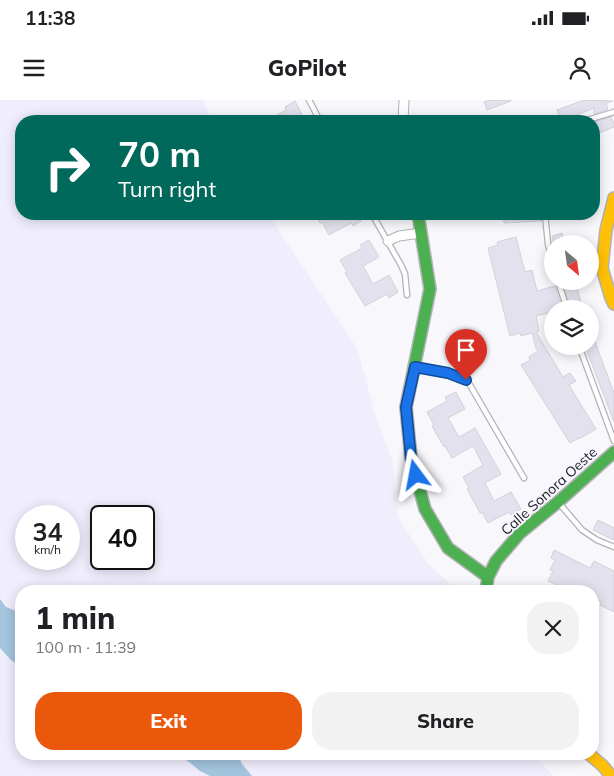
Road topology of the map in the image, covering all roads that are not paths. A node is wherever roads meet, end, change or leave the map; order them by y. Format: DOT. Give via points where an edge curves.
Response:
graph roads {
  1 [pos="309,100"];
  2 [pos="404,100"];
  3 [pos="614,112"];
  4 [pos="317,115"];
  5 [pos="403,115"];
  6 [pos="600,116"];
  7 [pos="614,198"];
  8 [pos="613,210"];
  9 [pos="376,220"];
  10 [pos="419,220"];
  11 [pos="546,220"];
  12 [pos="421,233"];
  13 [pos="547,235"];
  14 [pos="388,241"];
  15 [pos="407,295"];
  16 [pos="614,304"];
  17 [pos="582,355"];
  18 [pos="415,367"];
  19 [pos="614,441"];
  20 [pos="614,452"];
  21 [pos="524,478"];
  22 [pos="558,502"];
  23 [pos="614,547"];
  24 [pos="488,577"];
  25 [pos="487,585"];
  26 [pos="596,760"];
  27 [pos="611,776"];
  1 -- 4 [label="lane"];
  2 -- 5 [label="street"];
  3 -- 6 [label="lane"];
  7 -- 8 [label="street"];
  8 -- 16 [label="street" via="606,230 602,268"];
  9 -- 14 [label="lane"];
  10 -- 12 [label="street"];
  11 -- 13 [label="lane"];
  12 -- 14 [label="street"];
  12 -- 18 [label="street" via="430,288"];
  14 -- 15 [label="lane" via="402,265"];
  17 -- 19 [label="lane"];
  18 -- 21 [label="lane" via="466,380"];
  18 -- 24 [label="street" via="406,407 411,458 425,509 448,548"];
  20 -- 22 [label="street, Calle Sonora Oeste"];
  22 -- 23 [label="lane" via="582,530"];
  22 -- 24 [label="street, Calle Sonora Oeste" via="520,533"];
  24 -- 25 [label="street"];
  26 -- 27 [label="street"];
}
